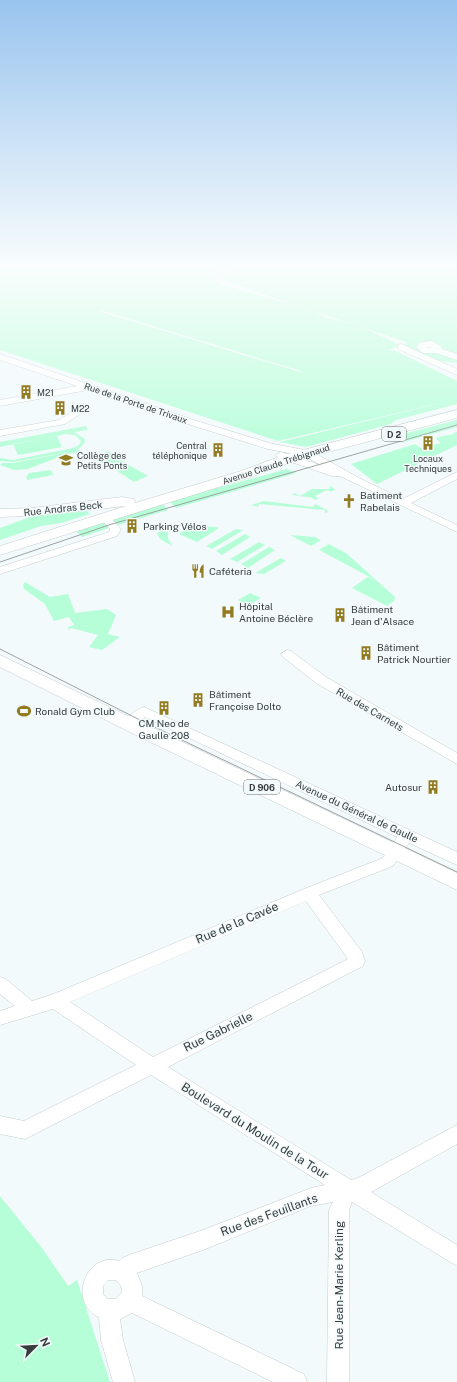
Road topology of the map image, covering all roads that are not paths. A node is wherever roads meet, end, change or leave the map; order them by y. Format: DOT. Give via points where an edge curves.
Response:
graph roads {
  1 [pos="401,347"];
  2 [pos="436,350"];
  3 [pos="0,357"];
  4 [pos="457,357"];
  5 [pos="457,372"];
  6 [pos="90,387"];
  7 [pos="0,403"];
  8 [pos="80,410"];
  9 [pos="457,414"];
  10 [pos="457,418"];
  11 [pos="0,433"];
  12 [pos="272,447"];
  13 [pos="309,460"];
  14 [pos="457,475"];
  15 [pos="403,503"];
  16 [pos="142,505"];
  17 [pos="0,513"];
  18 [pos="104,516"];
  19 [pos="457,529"];
  20 [pos="0,551"];
  21 [pos="0,572"];
  22 [pos="287,654"];
  23 [pos="0,660"];
  24 [pos="129,724"];
  25 [pos="457,759"];
  26 [pos="407,834"];
  27 [pos="395,853"];
  28 [pos="457,859"];
  29 [pos="457,882"];
  30 [pos="309,893"];
  31 [pos="0,984"];
  32 [pos="55,1000"];
  33 [pos="29,1008"];
  34 [pos="0,1018"];
  35 [pos="152,1065"];
  36 [pos="0,1125"];
  37 [pos="457,1134"];
  38 [pos="348,1189"];
  39 [pos="457,1256"];
  40 [pos="124,1272"];
  41 [pos="128,1300"];
  42 [pos="109,1311"];
  43 [pos="124,1382"];
  44 [pos="296,1382"];
  45 [pos="338,1382"];
  1 -- 5 [label="street"];
  2 -- 4 [label="street"];
  3 -- 6 [label="street, Rue de la Porte de Trivaux"];
  6 -- 7 [label="street"];
  6 -- 12 [label="street, Rue de la Porte de Trivaux"];
  8 -- 11 [label="street" via="62,422"];
  9 -- 13 [label="main road, Avenue Claude Trébignaud / D 2"];
  10 -- 13 [label="main road, D 2"];
  12 -- 13 [label="street, Rue de la Porte de Trivaux"];
  12 -- 13 [label="street, Rue de la Porte de Trivaux" via="276,452"];
  13 -- 15 [label="street, Rue de la Porte de Trivaux"];
  13 -- 16 [label="main road, Avenue Claude Trébignaud / D 2" via="246,474"];
  14 -- 15 [label="street"];
  15 -- 19 [label="street, Rue de la Porte de Trivaux"];
  16 -- 17 [label="main road, Rue Andras Beck" via="126,501 32,512"];
  16 -- 18 [label="main road, D 2"];
  18 -- 20 [label="main road, D 2"];
  18 -- 21 [label="street" via="116,529 113,534"];
  22 -- 25 [label="street, Rue des Carnets" via="321,680"];
  23 -- 24 [label="main road, Avenue du Général de Gaulle / D 906"];
  24 -- 26 [label="street, Avenue du Général de Gaulle" via="144,711"];
  24 -- 27 [label="main road, Avenue du Général de Gaulle / D 906"];
  26 -- 27 [label="street, Rue de la Cavée"];
  26 -- 28 [label="street, Avenue du Général de Gaulle"];
  27 -- 29 [label="main road, Avenue du Général de Gaulle / D 906"];
  27 -- 30 [label="street, Rue de la Cavée" via="388,862"];
  30 -- 32 [label="street, Rue de la Cavée"];
  30 -- 35 [label="street, Rue Gabrielle" via="357,961"];
  31 -- 33 [label="street"];
  32 -- 33 [label="street, Rue de la Cavée"];
  32 -- 35 [label="street, Boulevard du Moulin de la Tour"];
  33 -- 34 [label="street, Rue de la Cavée"];
  35 -- 36 [label="street, Rue Gabrielle" via="25,1130"];
  35 -- 38 [label="street, Boulevard du Moulin de la Tour"];
  37 -- 38 [label="street, Rue des Feuillants" via="361,1187"];
  38 -- 39 [label="street, Boulevard du Moulin de la Tour"];
  38 -- 40 [label="street, Rue des Feuillants" via="311,1197 203,1240 129,1265"];
  38 -- 45 [label="street, Rue Jean-Marie Kerling" via="339,1210"];
  40 -- 41 [label="street" via="132,1286"];
  40 -- 42 [label="street" via="107,1270 94,1282 94,1300 100,1308"];
  41 -- 42 [label="street" via="121,1308"];
  41 -- 44 [label="street"];
  42 -- 43 [label="street" via="112,1340"];
}
